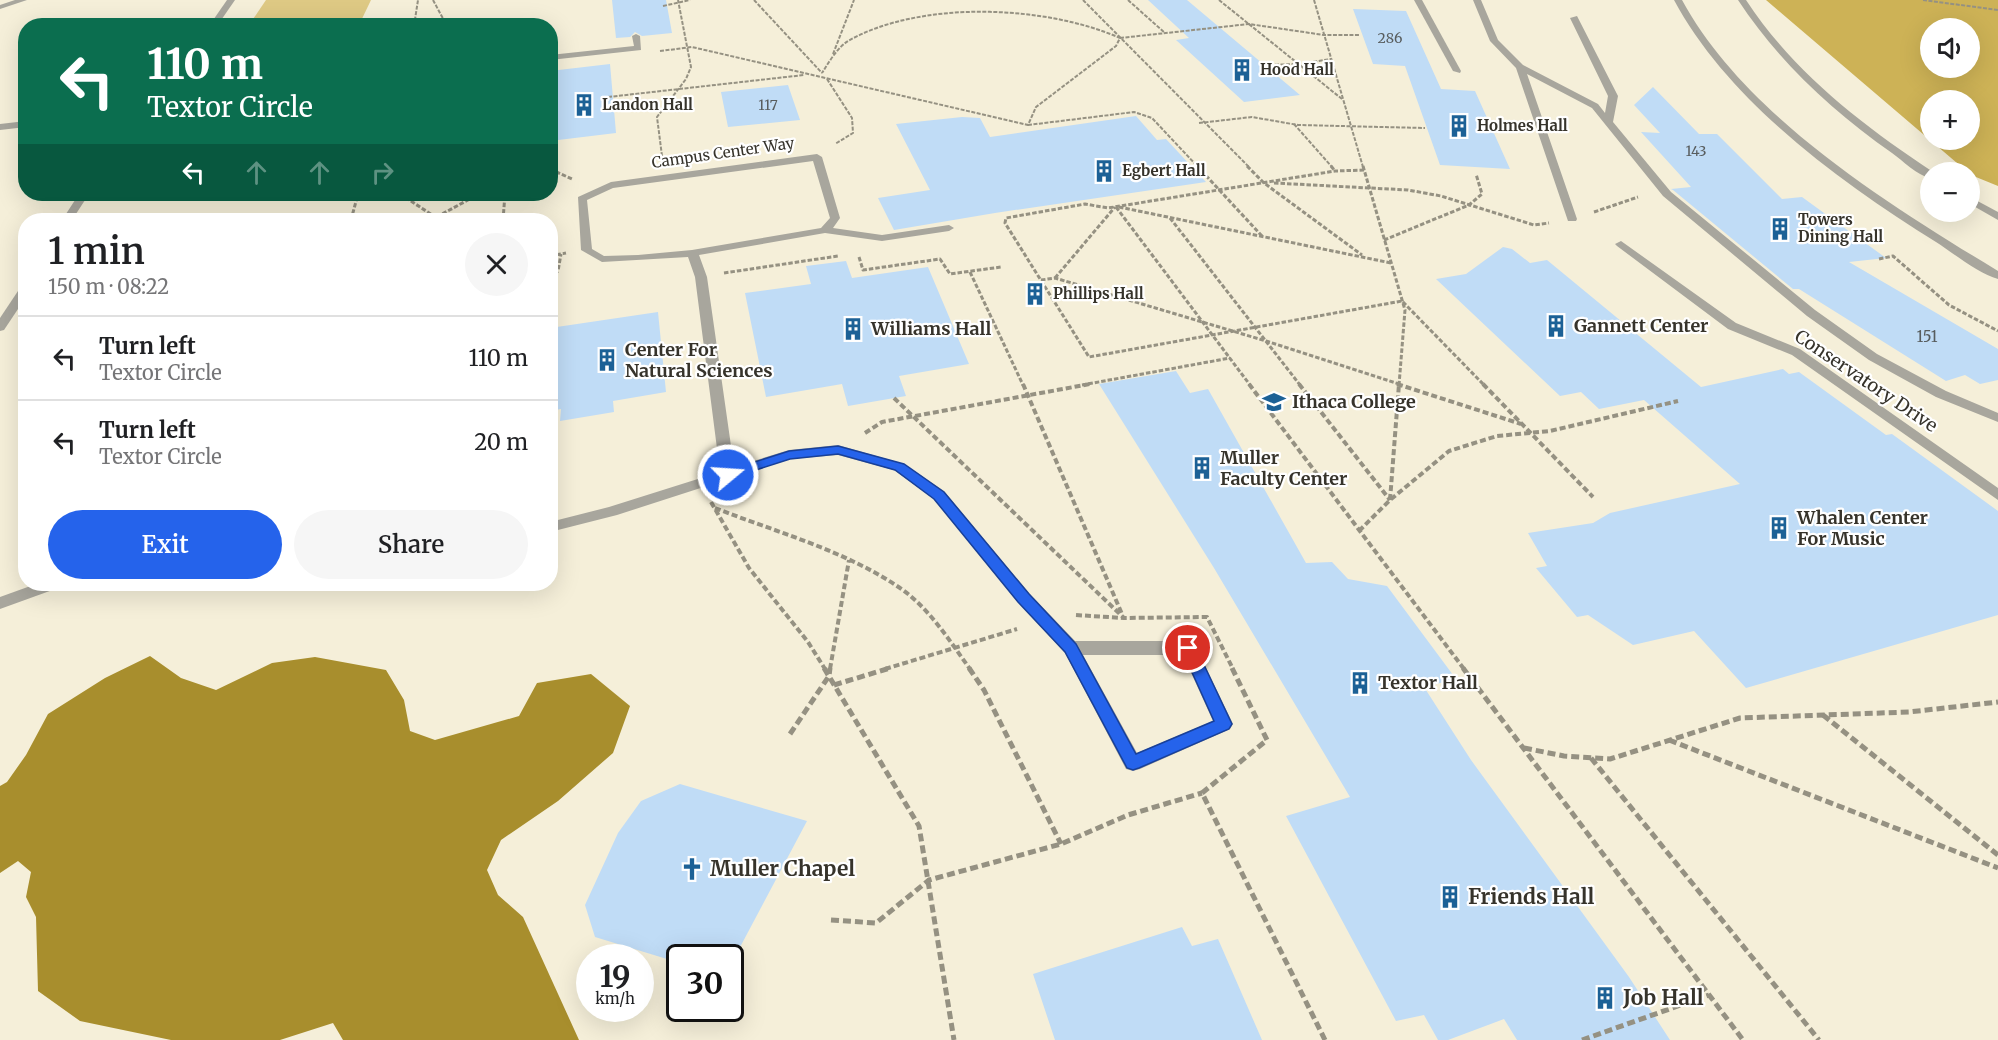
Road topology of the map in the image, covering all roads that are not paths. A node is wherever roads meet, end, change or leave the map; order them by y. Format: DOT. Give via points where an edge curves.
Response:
graph roads {
  1 [pos="22,0"];
  2 [pos="231,0"];
  3 [pos="1418,0"];
  4 [pos="1477,0"];
  5 [pos="1678,0"];
  6 [pos="1742,0"];
  7 [pos="0,8"];
  8 [pos="219,18"];
  9 [pos="1574,18"];
  10 [pos="636,36"];
  11 [pos="558,57"];
  12 [pos="1520,67"];
  13 [pos="1457,71"];
  14 [pos="1608,123"];
  15 [pos="18,125"];
  16 [pos="0,127"];
  17 [pos="1920,168"];
  18 [pos="1980,206"];
  19 [pos="1998,217"];
  20 [pos="1572,219"];
  21 [pos="949,228"];
  22 [pos="825,230"];
  23 [pos="1621,244"];
  24 [pos="692,253"];
  25 [pos="1998,276"];
  26 [pos="18,299"];
  27 [pos="0,327"];
  28 [pos="1998,418"];
  29 [pos="728,475"];
  30 [pos="1998,495"];
  31 [pos="558,525"];
  32 [pos="33,591"];
  33 [pos="0,603"];
  34 [pos="1071,648"];
  1 -- 7 [label="street"];
  2 -- 8 [label="street"];
  3 -- 13 [label="street"];
  4 -- 12 [label="street" via="1494,41"];
  5 -- 25 [label="street" via="1710,49 1791,134 1870,196"];
  6 -- 17 [label="street" via="1775,45 1840,109"];
  9 -- 14 [label="street" via="1613,96"];
  10 -- 11 [label="street" via="638,48"];
  12 -- 14 [label="street" via="1594,106"];
  12 -- 20 [label="street"];
  14 -- 28 [label="street" via="1662,188 1811,313 1873,357 1941,394"];
  15 -- 16 [label="street"];
  18 -- 19 [label="street"];
  21 -- 22 [label="street" via="882,238"];
  22 -- 24 [label="street, Campus Center Way"];
  22 -- 24 [label="street, Campus Center Way" via="835,218 817,156 611,185 582,199 587,250 602,259"];
  23 -- 30 [label="street, Conservatory Drive" via="1732,326 1796,352"];
  24 -- 29 [label="street" via="701,277"];
  26 -- 27 [label="street"];
  29 -- 31 [label="street"];
  29 -- 34 [label="street" via="789,455 838,450 899,467 939,495"];
  32 -- 33 [label="street"];
  34 -- 34 [label="street" via="1133,763 1224,724 1188,648"];
}
